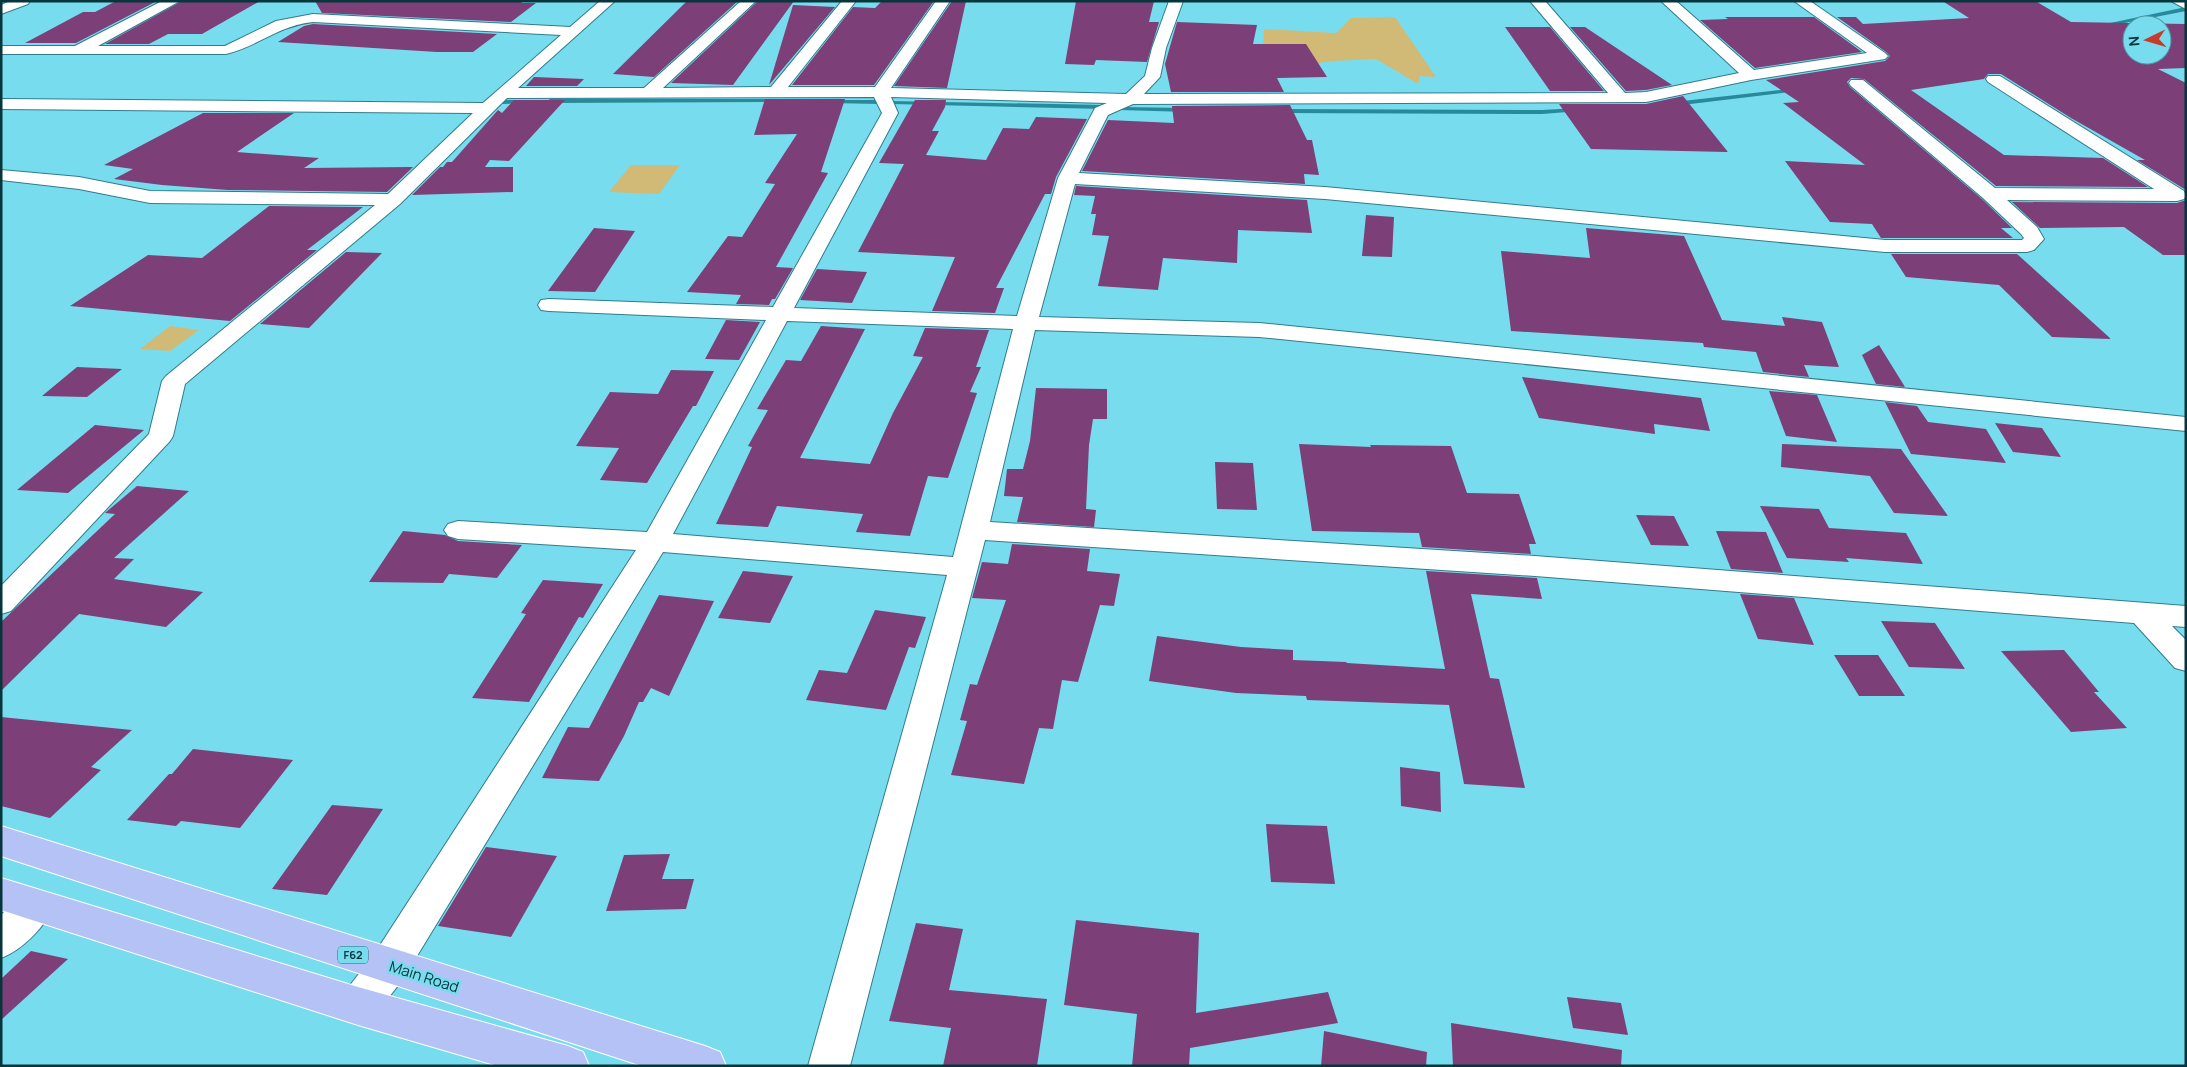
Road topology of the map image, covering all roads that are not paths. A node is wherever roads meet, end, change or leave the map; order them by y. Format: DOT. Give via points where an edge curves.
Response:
graph roads {
  1 [pos="23,1"];
  2 [pos="173,1"];
  3 [pos="608,1"];
  4 [pos="749,1"];
  5 [pos="849,1"];
  6 [pos="944,1"];
  7 [pos="1176,1"];
  8 [pos="1538,1"];
  9 [pos="1668,1"];
  10 [pos="1802,1"];
  11 [pos="2178,1"];
  12 [pos="2186,6"];
  13 [pos="1,10"];
  14 [pos="572,31"];
  15 [pos="1,50"];
  16 [pos="76,51"];
  17 [pos="1751,75"];
  18 [pos="1994,80"];
  19 [pos="1857,83"];
  20 [pos="650,92"];
  21 [pos="776,92"];
  22 [pos="880,92"];
  23 [pos="503,93"];
  24 [pos="1621,98"];
  25 [pos="1130,100"];
  26 [pos="1,104"];
  27 [pos="488,108"];
  28 [pos="1,176"];
  29 [pos="1067,178"];
  30 [pos="1990,194"];
  31 [pos="2181,195"];
  32 [pos="393,200"];
  33 [pos="548,305"];
  34 [pos="782,313"];
  35 [pos="1026,323"];
  36 [pos="2186,424"];
  37 [pos="458,530"];
  38 [pos="974,530"];
  39 [pos="655,542"];
  40 [pos="964,568"];
  41 [pos="1,604"];
  42 [pos="2143,614"];
  43 [pos="2186,617"];
  44 [pos="2186,660"];
  45 [pos="1,841"];
  46 [pos="19,899"];
  47 [pos="1,941"];
  48 [pos="389,966"];
  49 [pos="358,1006"];
  50 [pos="568,1066"];
  51 [pos="705,1066"];
  52 [pos="829,1066"];
  1 -- 13 [label="street"];
  2 -- 16 [label="street"];
  3 -- 14 [label="street"];
  4 -- 20 [label="street"];
  5 -- 21 [label="street"];
  6 -- 22 [label="street"];
  7 -- 25 [label="street" via="1152,77"];
  8 -- 24 [label="street"];
  9 -- 17 [label="street"];
  10 -- 17 [label="street" via="1880,56"];
  11 -- 12 [label="street"];
  14 -- 16 [label="street" via="313,18 293,20 226,50"];
  14 -- 23 [label="street"];
  15 -- 16 [label="street"];
  17 -- 24 [label="street" via="1646,97"];
  18 -- 31 [label="street"];
  19 -- 30 [label="street"];
  20 -- 21 [label="street"];
  20 -- 23 [label="street"];
  21 -- 22 [label="street"];
  22 -- 25 [label="street"];
  22 -- 34 [label="street" via="890,113"];
  23 -- 27 [label="street"];
  24 -- 25 [label="street"];
  25 -- 29 [label="street" via="1101,112"];
  26 -- 27 [label="street"];
  27 -- 32 [label="street"];
  28 -- 32 [label="street" via="79,183 150,197"];
  29 -- 30 [label="street" via="1325,193 1885,246 2027,246 2034,240 2030,231"];
  29 -- 35 [label="street"];
  30 -- 31 [label="street"];
  32 -- 41 [label="street" via="174,381 161,436"];
  33 -- 34 [label="street"];
  34 -- 35 [label="street"];
  34 -- 39 [label="street"];
  35 -- 36 [label="street" via="1259,330"];
  35 -- 38 [label="street"];
  37 -- 39 [label="street"];
  38 -- 40 [label="street"];
  38 -- 42 [label="street" via="1535,566"];
  39 -- 40 [label="street"];
  39 -- 48 [label="street"];
  40 -- 52 [label="street"];
  42 -- 43 [label="street"];
  42 -- 44 [label="street"];
  45 -- 48 [label="main road, Main Road / F62"];
  46 -- 47 [label="street"];
  46 -- 49 [label="main road"];
  48 -- 49 [label="street"];
  48 -- 51 [label="main road, Main Road / F62"];
  49 -- 50 [label="main road"];
}
